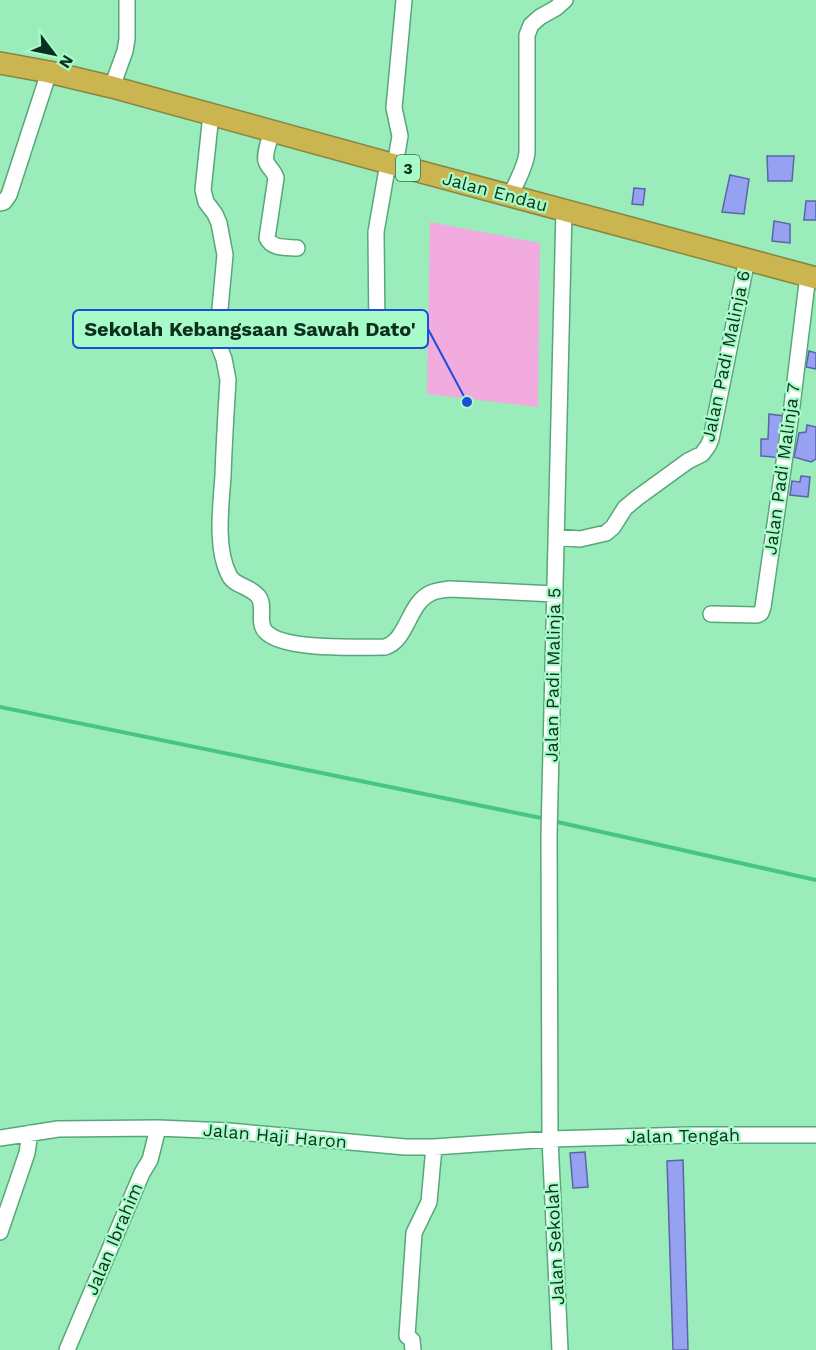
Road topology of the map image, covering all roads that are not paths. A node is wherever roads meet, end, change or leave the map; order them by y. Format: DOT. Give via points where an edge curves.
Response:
graph roads {
  1 [pos="127,0"];
  2 [pos="404,0"];
  3 [pos="565,0"];
  4 [pos="0,63"];
  5 [pos="49,72"];
  6 [pos="112,87"];
  7 [pos="211,114"];
  8 [pos="272,131"];
  9 [pos="391,164"];
  10 [pos="511,196"];
  11 [pos="0,203"];
  12 [pos="564,210"];
  13 [pos="297,248"];
  14 [pos="747,260"];
  15 [pos="812,276"];
  16 [pos="377,333"];
  17 [pos="556,537"];
  18 [pos="555,594"];
  19 [pos="711,614"];
  20 [pos="158,1128"];
  21 [pos="30,1133"];
  22 [pos="816,1135"];
  23 [pos="0,1138"];
  24 [pos="550,1139"];
  25 [pos="434,1147"];
  26 [pos="0,1232"];
  27 [pos="67,1350"];
  28 [pos="413,1350"];
  29 [pos="560,1350"];
  1 -- 6 [label="street" via="127,39"];
  2 -- 9 [label="street" via="394,108 400,136"];
  3 -- 10 [label="street" via="531,25 527,35 527,153"];
  4 -- 5 [label="highway, Jalan Endau / 3"];
  5 -- 6 [label="highway, Jalan Endau / 3"];
  5 -- 11 [label="street" via="9,195"];
  6 -- 7 [label="highway, Jalan Endau / 3"];
  7 -- 8 [label="highway, Jalan Endau / 3"];
  7 -- 18 [label="street" via="203,190 219,223 225,255 218,330 228,380 220,531 224,563 232,580 259,597 265,630 275,638 295,644 389,646 421,600 437,591"];
  8 -- 9 [label="highway, Jalan Endau / 3"];
  8 -- 13 [label="street" via="265,159 276,178 267,238 274,246"];
  9 -- 10 [label="highway, Jalan Endau / 3"];
  9 -- 16 [label="street" via="376,232"];
  10 -- 12 [label="highway, Jalan Endau / 3"];
  12 -- 14 [label="highway, Jalan Endau / 3"];
  12 -- 17 [label="street, Jalan Padi Malinja 5"];
  14 -- 15 [label="highway, Jalan Endau / 3"];
  14 -- 17 [label="street, Jalan Padi Malinja 6" via="706,450 637,498 606,533 580,539"];
  15 -- 19 [label="street, Jalan Padi Malinja 7" via="763,607 757,615"];
  17 -- 18 [label="street, Jalan Padi Malinja 5"];
  18 -- 24 [label="street, Jalan Padi Malinja 5" via="549,798"];
  20 -- 21 [label="street, Jalan Haji Haron"];
  20 -- 25 [label="street, Jalan Haji Haron"];
  20 -- 27 [label="street, Jalan Ibrahim" via="150,1160"];
  21 -- 23 [label="street, Jalan Haji Haron"];
  21 -- 26 [label="street"];
  22 -- 24 [label="street, Jalan Tengah"];
  24 -- 25 [label="street, Jalan Haji Haron"];
  24 -- 29 [label="street, Jalan Sekolah"];
  25 -- 28 [label="street" via="429,1202 414,1233 407,1336 414,1344"];
}
